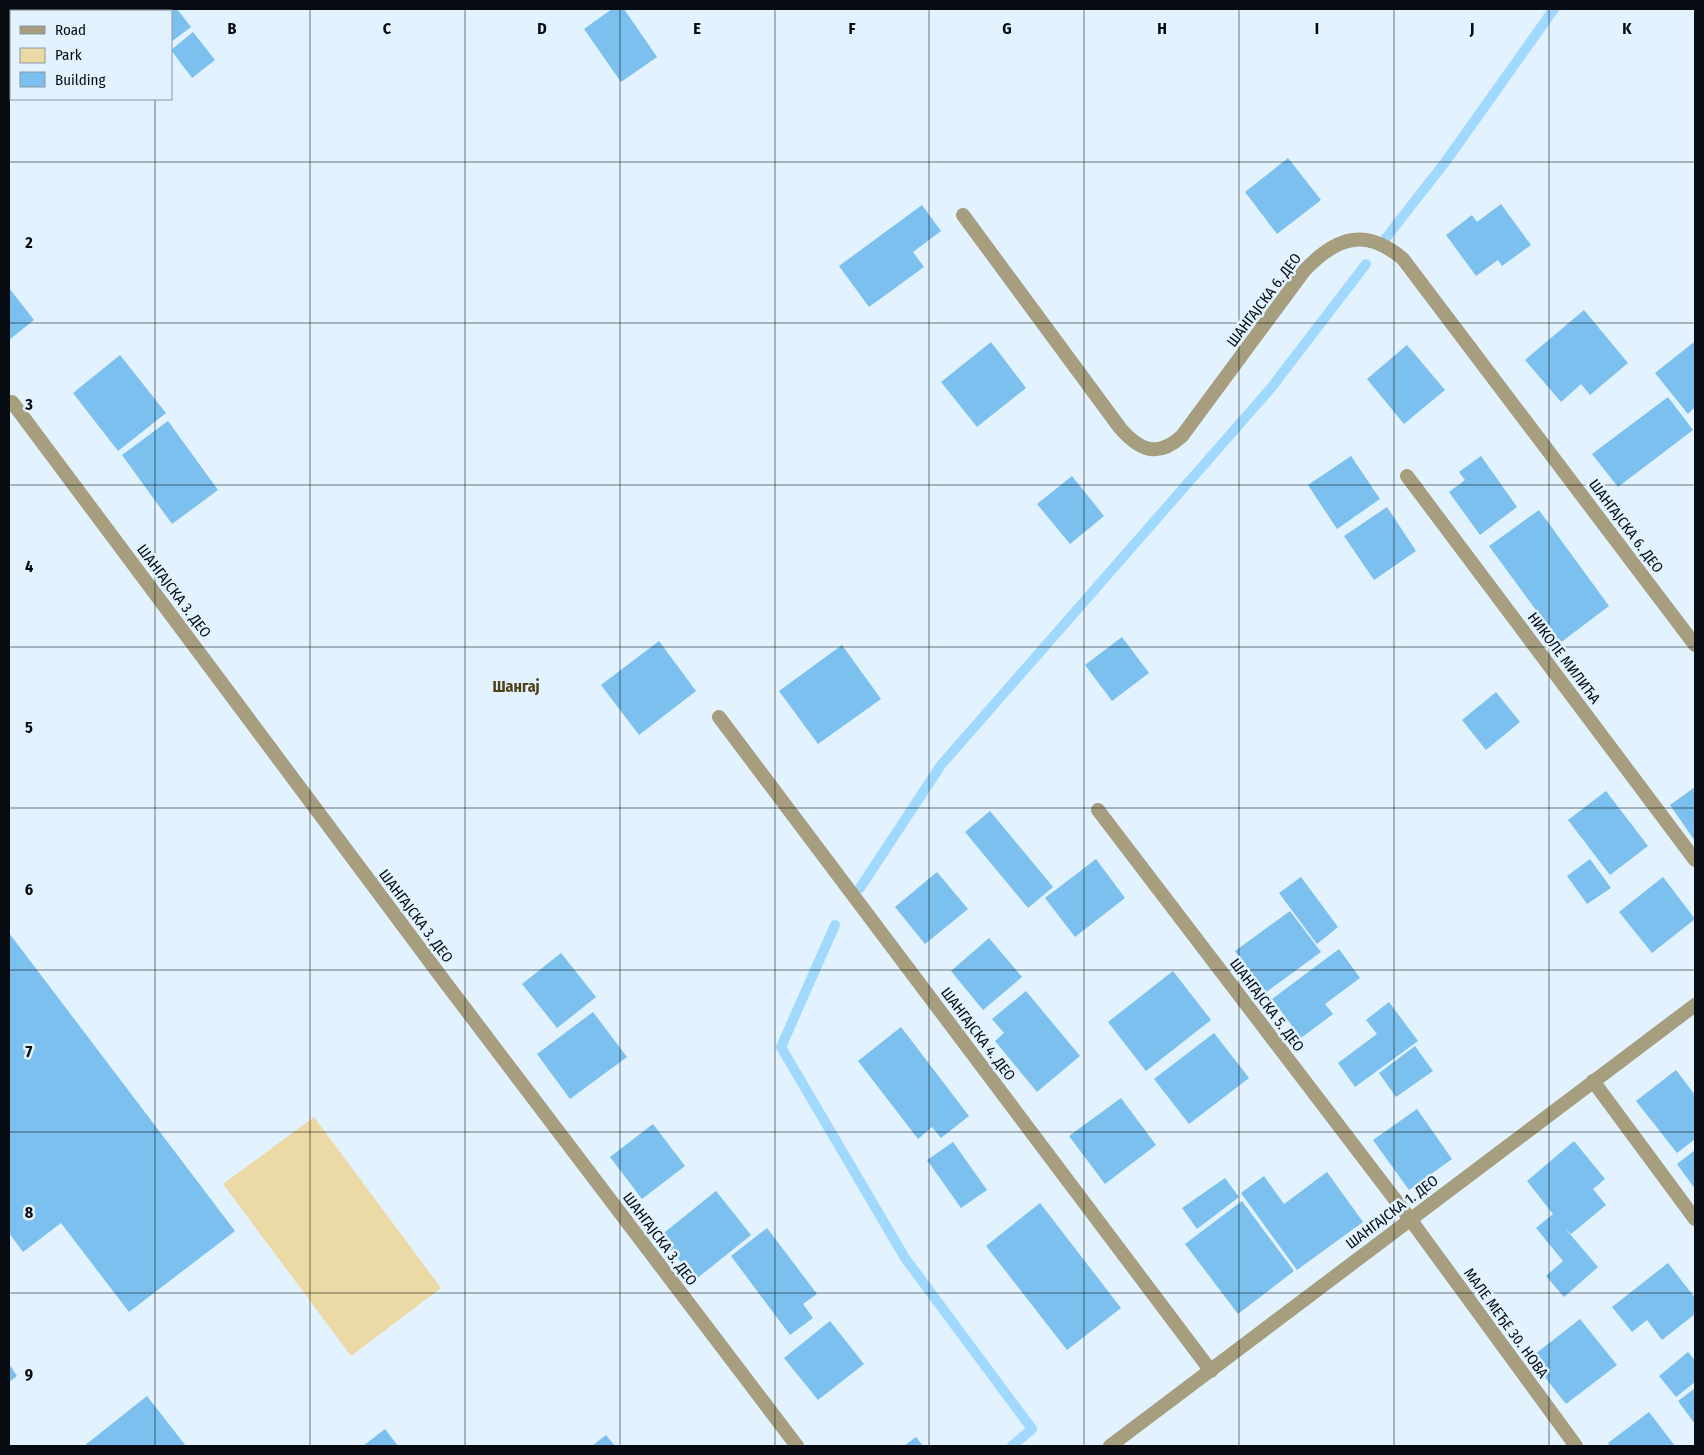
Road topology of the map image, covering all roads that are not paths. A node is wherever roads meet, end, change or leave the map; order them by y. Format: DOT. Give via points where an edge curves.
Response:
graph roads {
  1 [pos="963,215"];
  2 [pos="12,402"];
  3 [pos="1407,476"];
  4 [pos="1695,645"];
  5 [pos="719,717"];
  6 [pos="1098,810"];
  7 [pos="1695,860"];
  8 [pos="1695,1005"];
  9 [pos="1593,1081"];
  10 [pos="1410,1219"];
  11 [pos="1695,1219"];
  12 [pos="1211,1372"];
  13 [pos="796,1446"];
  14 [pos="1110,1446"];
  15 [pos="1576,1446"];
  1 -- 4 [label="street, ШАНГАЈСКА 6. ДЕО" via="1120,428 1139,446 1151,449 1172,445 1182,436 1304,270 1320,254 1349,239 1364,239 1387,246 1403,259"];
  2 -- 13 [label="street, ШАНГАЈСКА 3. ДЕО"];
  3 -- 7 [label="street, НИКОЛЕ МИЛИЋА"];
  5 -- 12 [label="street, ШАНГАЈСКА 4. ДЕО"];
  6 -- 10 [label="street, ШАНГАЈСКА 5. ДЕО"];
  8 -- 9 [label="street, ШАНГАЈСКА 1. ДЕО"];
  9 -- 10 [label="street, ШАНГАЈСКА 1. ДЕО"];
  9 -- 11 [label="street"];
  10 -- 12 [label="street, ШАНГАЈСКА 1. ДЕО"];
  10 -- 15 [label="street, МАЛЕ МЕЂЕ 30. НОВА"];
  12 -- 14 [label="street, ШАНГАЈСКА 1. ДЕО"];
}
